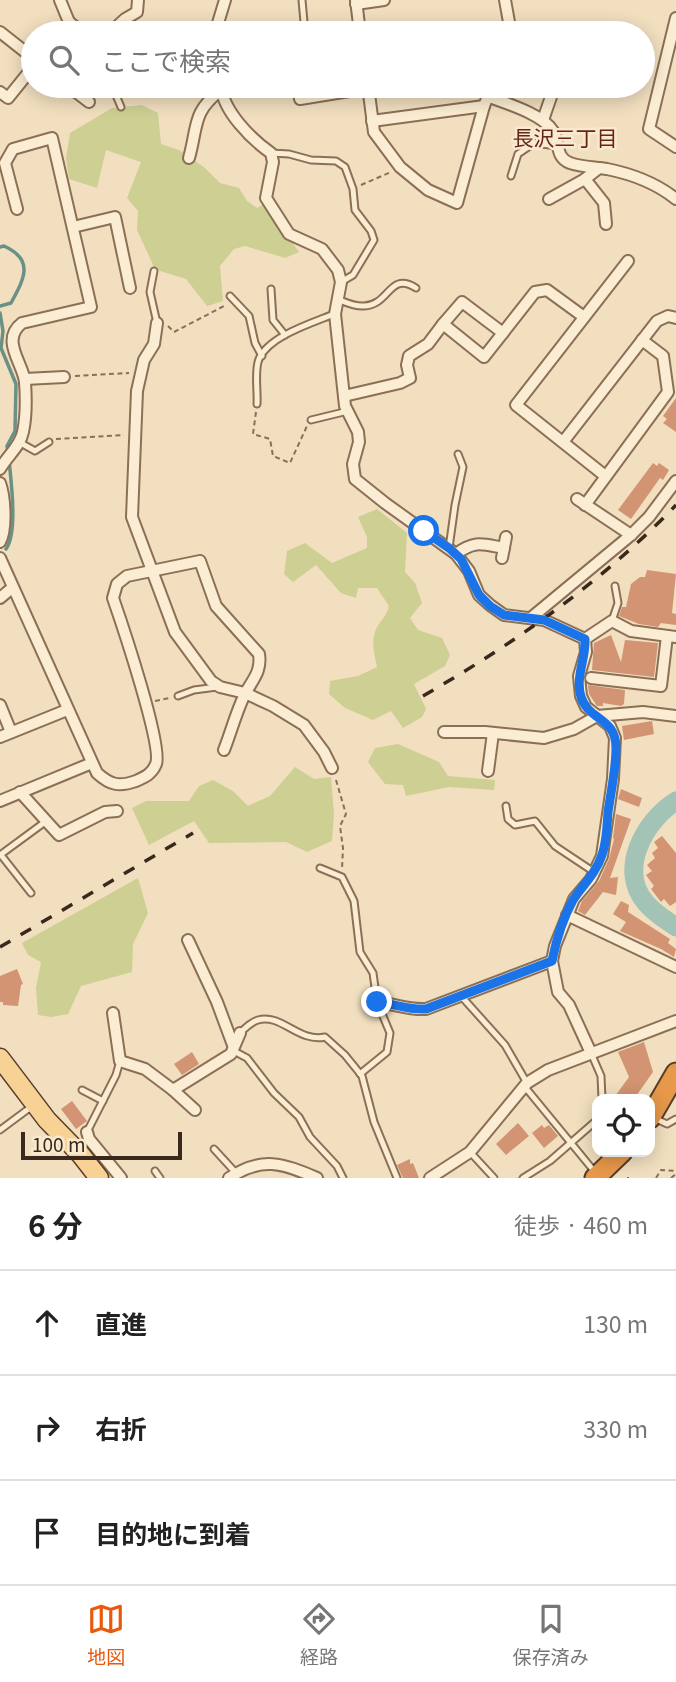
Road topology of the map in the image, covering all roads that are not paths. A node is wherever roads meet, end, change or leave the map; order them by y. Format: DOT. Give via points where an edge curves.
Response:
graph roads {
  1 [pos="60,0"];
  2 [pos="138,0"];
  3 [pos="225,0"];
  4 [pos="302,0"];
  5 [pos="384,0"];
  6 [pos="505,0"];
  7 [pos="356,2"];
  8 [pos="676,18"];
  9 [pos="69,21"];
  10 [pos="123,21"];
  11 [pos="219,21"];
  12 [pos="304,21"];
  13 [pos="357,21"];
  14 [pos="509,21"];
  15 [pos="0,32"];
  16 [pos="21,49"];
  17 [pos="21,82"];
  18 [pos="0,92"];
  19 [pos="84,98"];
  20 [pos="117,98"];
  21 [pos="210,98"];
  22 [pos="224,98"];
  23 [pos="369,98"];
  24 [pos="478,98"];
  25 [pos="486,98"];
  26 [pos="492,98"];
  27 [pos="550,98"];
  28 [pos="89,102"];
  29 [pos="121,107"];
  30 [pos="543,120"];
  31 [pos="372,121"];
  32 [pos="558,146"];
  33 [pos="676,147"];
  34 [pos="271,153"];
  35 [pos="190,158"];
  36 [pos="599,168"];
  37 [pos="511,176"];
  38 [pos="585,179"];
  39 [pos="549,199"];
  40 [pos="676,199"];
  41 [pos="17,209"];
  42 [pos="606,225"];
  43 [pos="73,227"];
  44 [pos="628,261"];
  45 [pos="155,271"];
  46 [pos="341,282"];
  47 [pos="131,288"];
  48 [pos="416,288"];
  49 [pos="271,289"];
  50 [pos="231,299"];
  51 [pos="337,299"];
  52 [pos="335,314"];
  53 [pos="584,317"];
  54 [pos="676,317"];
  55 [pos="156,318"];
  56 [pos="443,324"];
  57 [pos="503,332"];
  58 [pos="285,335"];
  59 [pos="642,340"];
  60 [pos="262,356"];
  61 [pos="64,377"];
  62 [pos="25,379"];
  63 [pos="344,396"];
  64 [pos="257,404"];
  65 [pos="348,411"];
  66 [pos="311,420"];
  67 [pos="19,442"];
  68 [pos="49,442"];
  69 [pos="563,442"];
  70 [pos="458,454"];
  71 [pos="0,469"];
  72 [pos="604,475"];
  73 [pos="676,481"];
  74 [pos="0,483"];
  75 [pos="631,536"];
  76 [pos="0,542"];
  77 [pos="504,548"];
  78 [pos="453,551"];
  79 [pos="0,558"];
  80 [pos="152,570"];
  81 [pos="615,586"];
  82 [pos="12,588"];
  83 [pos="0,598"];
  84 [pos="532,617"];
  85 [pos="612,621"];
  86 [pos="671,637"];
  87 [pos="585,639"];
  88 [pos="591,678"];
  89 [pos="220,687"];
  90 [pos="245,693"];
  91 [pos="178,696"];
  92 [pos="0,705"];
  93 [pos="67,710"];
  94 [pos="597,716"];
  95 [pos="676,716"];
  96 [pos="11,732"];
  97 [pos="444,732"];
  98 [pos="493,733"];
  99 [pos="0,737"];
  100 [pos="224,750"];
  101 [pos="92,763"];
  102 [pos="332,768"];
  103 [pos="488,771"];
  104 [pos="20,792"];
  105 [pos="0,801"];
  106 [pos="506,806"];
  107 [pos="117,811"];
  108 [pos="47,820"];
  109 [pos="1,855"];
  110 [pos="320,868"];
  111 [pos="594,872"];
  112 [pos="31,893"];
  113 [pos="566,915"];
  114 [pos="188,940"];
  115 [pos="552,961"];
  116 [pos="676,967"];
  117 [pos="460,995"];
  118 [pos="377,1002"];
  119 [pos="113,1013"];
  120 [pos="676,1021"];
  121 [pos="240,1032"];
  122 [pos="232,1048"];
  123 [pos="591,1053"];
  124 [pos="0,1058"];
  125 [pos="120,1061"];
  126 [pos="676,1073"];
  127 [pos="360,1074"];
  128 [pos="526,1085"];
  129 [pos="82,1090"];
  130 [pos="173,1090"];
  131 [pos="602,1094"];
  132 [pos="103,1101"];
  133 [pos="34,1104"];
  134 [pos="655,1109"];
  135 [pos="195,1110"];
  136 [pos="676,1119"];
  137 [pos="655,1120"];
  138 [pos="47,1121"];
  139 [pos="592,1124"];
  140 [pos="0,1130"];
  141 [pos="87,1132"];
  142 [pos="571,1143"];
  143 [pos="214,1149"];
  144 [pos="470,1152"];
  145 [pos="617,1157"];
  146 [pos="155,1171"];
  147 [pos="232,1176"];
  148 [pos="596,1177"];
  149 [pos="86,1178"];
  150 [pos="99,1178"];
  151 [pos="121,1178"];
  152 [pos="160,1178"];
  153 [pos="317,1178"];
  154 [pos="343,1178"];
  155 [pos="397,1178"];
  156 [pos="430,1178"];
  157 [pos="494,1178"];
  158 [pos="523,1178"];
  1 -- 9 [label="street"];
  2 -- 10 [label="street" via="137,12"];
  3 -- 11 [label="street"];
  4 -- 12 [label="lane"];
  5 -- 7 [label="street"];
  6 -- 14 [label="street"];
  7 -- 13 [label="street"];
  8 -- 33 [label="street" via="649,129"];
  15 -- 16 [label="street"];
  17 -- 18 [label="street" via="8,98"];
  19 -- 28 [label="street"];
  20 -- 29 [label="lane"];
  21 -- 35 [label="street" via="198,118"];
  22 -- 34 [label="street" via="250,138"];
  23 -- 31 [label="street"];
  24 -- 31 [label="street"];
  25 -- 31 [label="street" via="457,203 428,190 400,167 374,132"];
  26 -- 30 [label="street"];
  27 -- 30 [label="street"];
  30 -- 32 [label="street" via="554,131"];
  32 -- 36 [label="street" via="567,163"];
  32 -- 37 [label="lane" via="534,143 518,154"];
  34 -- 46 [label="street" via="266,198 289,234 323,249"];
  34 -- 46 [label="lane" via="336,161 345,167 355,210 374,240 353,275"];
  36 -- 38 [label="street"];
  36 -- 40 [label="street" via="639,177"];
  38 -- 39 [label="street"];
  38 -- 42 [label="street" via="604,203"];
  41 -- 43 [label="street" via="5,163 13,149 52,138"];
  43 -- 47 [label="street" via="115,217"];
  43 -- 62 [label="street" via="91,307 15,327 11,352"];
  44 -- 53 [label="street"];
  45 -- 55 [label="lane" via="150,292"];
  46 -- 51 [label="street"];
  48 -- 51 [label="lane" via="398,282 370,306"];
  49 -- 58 [label="lane" via="273,320"];
  50 -- 60 [label="lane" via="249,316"];
  51 -- 52 [label="street"];
  52 -- 58 [label="lane"];
  52 -- 63 [label="street"];
  53 -- 57 [label="street" via="547,290 535,292"];
  53 -- 69 [label="street" via="516,405"];
  54 -- 59 [label="street" via="657,321"];
  55 -- 80 [label="street" via="154,344 144,360 137,391 132,517"];
  56 -- 57 [label="street" via="462,302"];
  56 -- 57 [label="street" via="484,357"];
  56 -- 63 [label="street" via="428,344 409,356 410,378"];
  58 -- 60 [label="lane"];
  59 -- 69 [label="street"];
  59 -- 72 [label="street" via="663,356 668,392"];
  60 -- 64 [label="lane"];
  61 -- 62 [label="street"];
  62 -- 67 [label="street"];
  63 -- 65 [label="street"];
  65 -- 66 [label="lane"];
  65 -- 78 [label="street" via="358,432 355,479"];
  67 -- 68 [label="lane" via="35,451"];
  67 -- 71 [label="street"];
  69 -- 72 [label="street"];
  70 -- 78 [label="lane" via="463,467 454,505"];
  72 -- 75 [label="street" via="581,502"];
  73 -- 75 [label="street"];
  74 -- 76 [label="street"];
  75 -- 84 [label="street"];
  77 -- 78 [label="street" via="478,543"];
  78 -- 84 [label="street" via="490,606 504,615"];
  79 -- 82 [label="street"];
  80 -- 89 [label="street" via="175,632"];
  80 -- 90 [label="street" via="200,561 216,606 259,654 257,677"];
  80 -- 101 [label="street" via="127,576 117,584 113,598 157,762 150,774 121,786 107,782"];
  81 -- 85 [label="lane" via="618,603"];
  82 -- 83 [label="street"];
  82 -- 93 [label="street"];
  84 -- 87 [label="street"];
  85 -- 86 [label="street" via="631,631"];
  85 -- 87 [label="street"];
  86 -- 88 [label="street" via="661,686"];
  87 -- 94 [label="street" via="581,696"];
  89 -- 90 [label="street"];
  89 -- 91 [label="lane"];
  90 -- 100 [label="street"];
  90 -- 102 [label="street" via="304,725"];
  92 -- 96 [label="street"];
  93 -- 96 [label="street"];
  93 -- 101 [label="street"];
  94 -- 95 [label="street" via="643,712"];
  94 -- 98 [label="street" via="544,738"];
  94 -- 111 [label="street" via="610,726 616,750 606,838"];
  96 -- 99 [label="street"];
  97 -- 98 [label="street"];
  98 -- 103 [label="street"];
  101 -- 104 [label="street"];
  104 -- 105 [label="street"];
  104 -- 108 [label="street"];
  106 -- 111 [label="lane" via="508,819 515,825 535,821 555,846"];
  107 -- 108 [label="street" via="105,812 59,835"];
  108 -- 109 [label="lane"];
  109 -- 112 [label="lane"];
  110 -- 118 [label="lane" via="342,877 354,901 360,952 373,973"];
  111 -- 113 [label="street"];
  113 -- 115 [label="street"];
  113 -- 116 [label="street"];
  114 -- 122 [label="street"];
  115 -- 117 [label="street"];
  115 -- 123 [label="street" via="558,992"];
  117 -- 118 [label="street" via="426,1009 408,1010"];
  117 -- 128 [label="lane" via="505,1045"];
  118 -- 127 [label="lane" via="390,1042 387,1052"];
  119 -- 125 [label="street"];
  120 -- 123 [label="street"];
  121 -- 122 [label="street"];
  121 -- 127 [label="lane" via="256,1020 266,1019 315,1039 325,1037"];
  122 -- 130 [label="street" via="231,1054"];
  122 -- 154 [label="lane" via="247,1058 299,1116"];
  123 -- 128 [label="street" via="548,1070"];
  123 -- 131 [label="lane" via="601,1076"];
  124 -- 133 [label="main road"];
  125 -- 130 [label="street" via="145,1069"];
  125 -- 132 [label="lane"];
  126 -- 134 [label="highway"];
  127 -- 155 [label="lane"];
  128 -- 142 [label="lane"];
  128 -- 144 [label="street"];
  129 -- 132 [label="lane"];
  130 -- 135 [label="street"];
  132 -- 141 [label="lane"];
  133 -- 138 [label="main road"];
  133 -- 140 [label="lane"];
  136 -- 137 [label="lane" via="667,1124"];
  138 -- 149 [label="main road"];
  138 -- 150 [label="main road"];
  139 -- 142 [label="lane"];
  141 -- 151 [label="street"];
  142 -- 148 [label="lane"];
  142 -- 158 [label="lane"];
  143 -- 147 [label="lane"];
  144 -- 156 [label="street"];
  144 -- 157 [label="lane"];
  145 -- 148 [label="highway"];
  146 -- 152 [label="lane"];
  147 -- 153 [label="street" via="252,1165 271,1164"];
}
